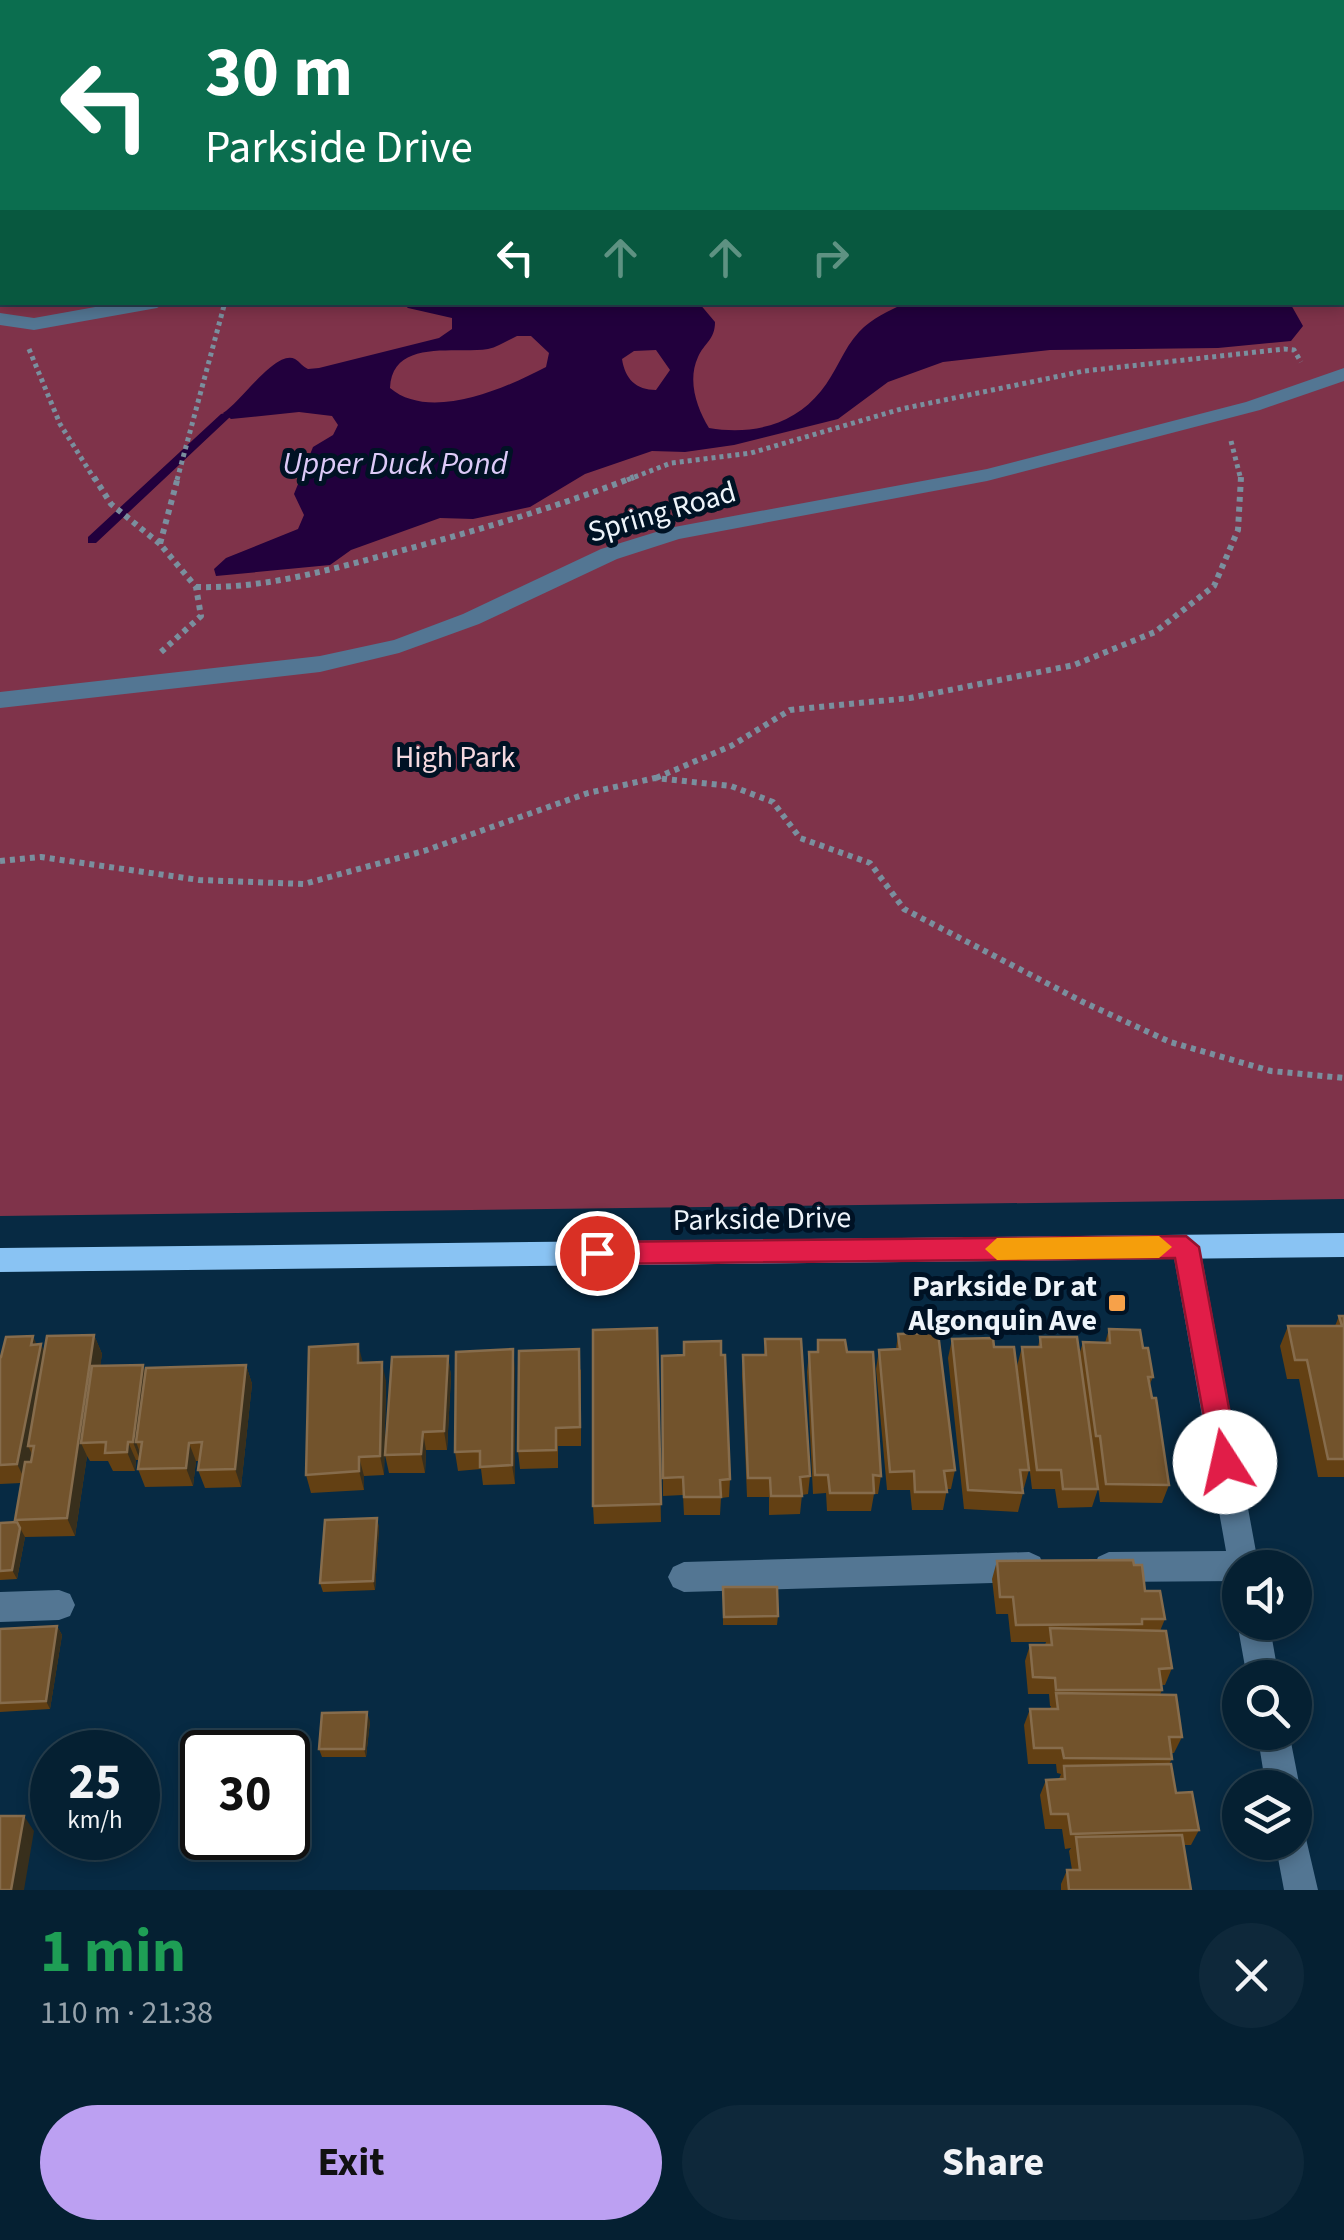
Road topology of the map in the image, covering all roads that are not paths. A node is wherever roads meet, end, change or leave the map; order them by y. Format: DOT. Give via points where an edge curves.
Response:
graph roads {
  1 [pos="135,305"];
  2 [pos="10,322"];
  3 [pos="1344,374"];
  4 [pos="0,700"];
  5 [pos="1344,1245"];
  6 [pos="1186,1247"];
  7 [pos="0,1260"];
  8 [pos="1241,1550"];
  9 [pos="1222,1567"];
  10 [pos="684,1577"];
  11 [pos="59,1605"];
  12 [pos="0,1607"];
  13 [pos="1295,1860"];
  14 [pos="1301,1890"];
  1 -- 2 [label="street"];
  3 -- 4 [label="street, Spring Road" via="1217,416 986,474 676,533 610,554 399,646 320,664"];
  5 -- 6 [label="main road, Parkside Drive"];
  6 -- 7 [label="main road, Parkside Drive"];
  6 -- 8 [label="street"];
  9 -- 10 [label="street"];
  11 -- 12 [label="street"];
  13 -- 14 [label="street"];
}
